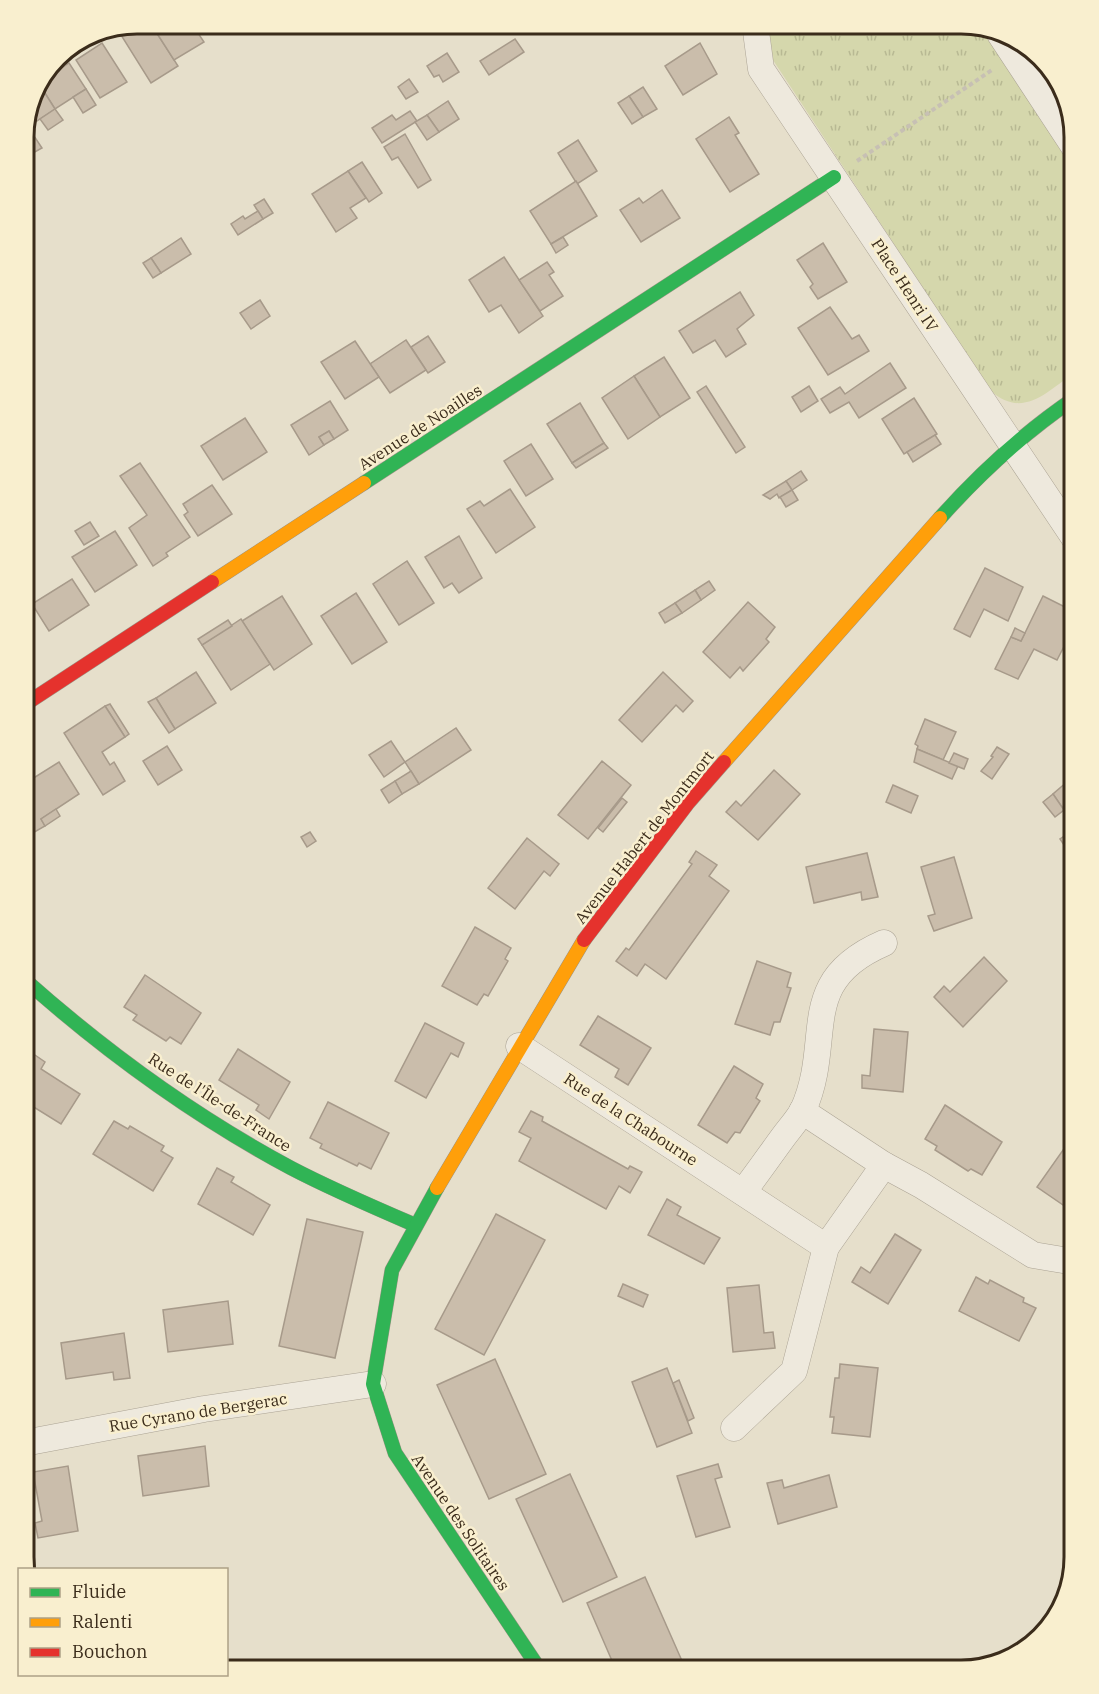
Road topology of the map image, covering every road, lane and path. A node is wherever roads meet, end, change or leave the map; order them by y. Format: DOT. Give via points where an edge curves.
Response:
graph roads {
  1 [pos="756,35"];
  2 [pos="1025,57"];
  3 [pos="1064,128"];
  4 [pos="834,177"];
  5 [pos="1064,406"];
  6 [pos="1012,447"];
  7 [pos="1064,523"];
  8 [pos="35,698"];
  9 [pos="884,943"];
  10 [pos="34,988"];
  11 [pos="519,1046"];
  12 [pos="802,1110"];
  13 [pos="884,1165"];
  14 [pos="743,1192"];
  15 [pos="415,1225"];
  16 [pos="826,1247"];
  17 [pos="1064,1260"];
  18 [pos="373,1384"];
  19 [pos="734,1428"];
  20 [pos="34,1441"];
  21 [pos="533,1659"];
  1 -- 4 [label="street, Place Henri IV" via="760,69"];
  2 -- 3 [label="street"];
  2 -- 4 [label="path" via="986,72"];
  4 -- 6 [label="street, Place Henri IV"];
  4 -- 8 [label="street, Avenue de Noailles"];
  5 -- 6 [label="street, Avenue Habert de Montmort"];
  6 -- 7 [label="street, Place Henri IV"];
  6 -- 11 [label="street, Avenue Habert de Montmort" via="962,493 688,803 586,937"];
  9 -- 12 [label="street" via="859,954 834,978 820,1011 818,1057"];
  10 -- 15 [label="street, Rue de l'Île-de-France" via="72,1022 228,1130 275,1159"];
  11 -- 14 [label="street, Rue de la Chabourne"];
  11 -- 15 [label="street, Avenue Habert de Montmort"];
  12 -- 13 [label="street"];
  12 -- 14 [label="street"];
  13 -- 16 [label="street"];
  13 -- 17 [label="street" via="1033,1255"];
  14 -- 16 [label="street, Rue de la Chabourne"];
  15 -- 18 [label="street, Avenue Habert de Montmort" via="392,1270"];
  16 -- 19 [label="street" via="794,1371"];
  18 -- 20 [label="street, Rue Cyrano de Bergerac" via="204,1409"];
  18 -- 21 [label="street, Avenue des Solitaires" via="395,1453"];
}
